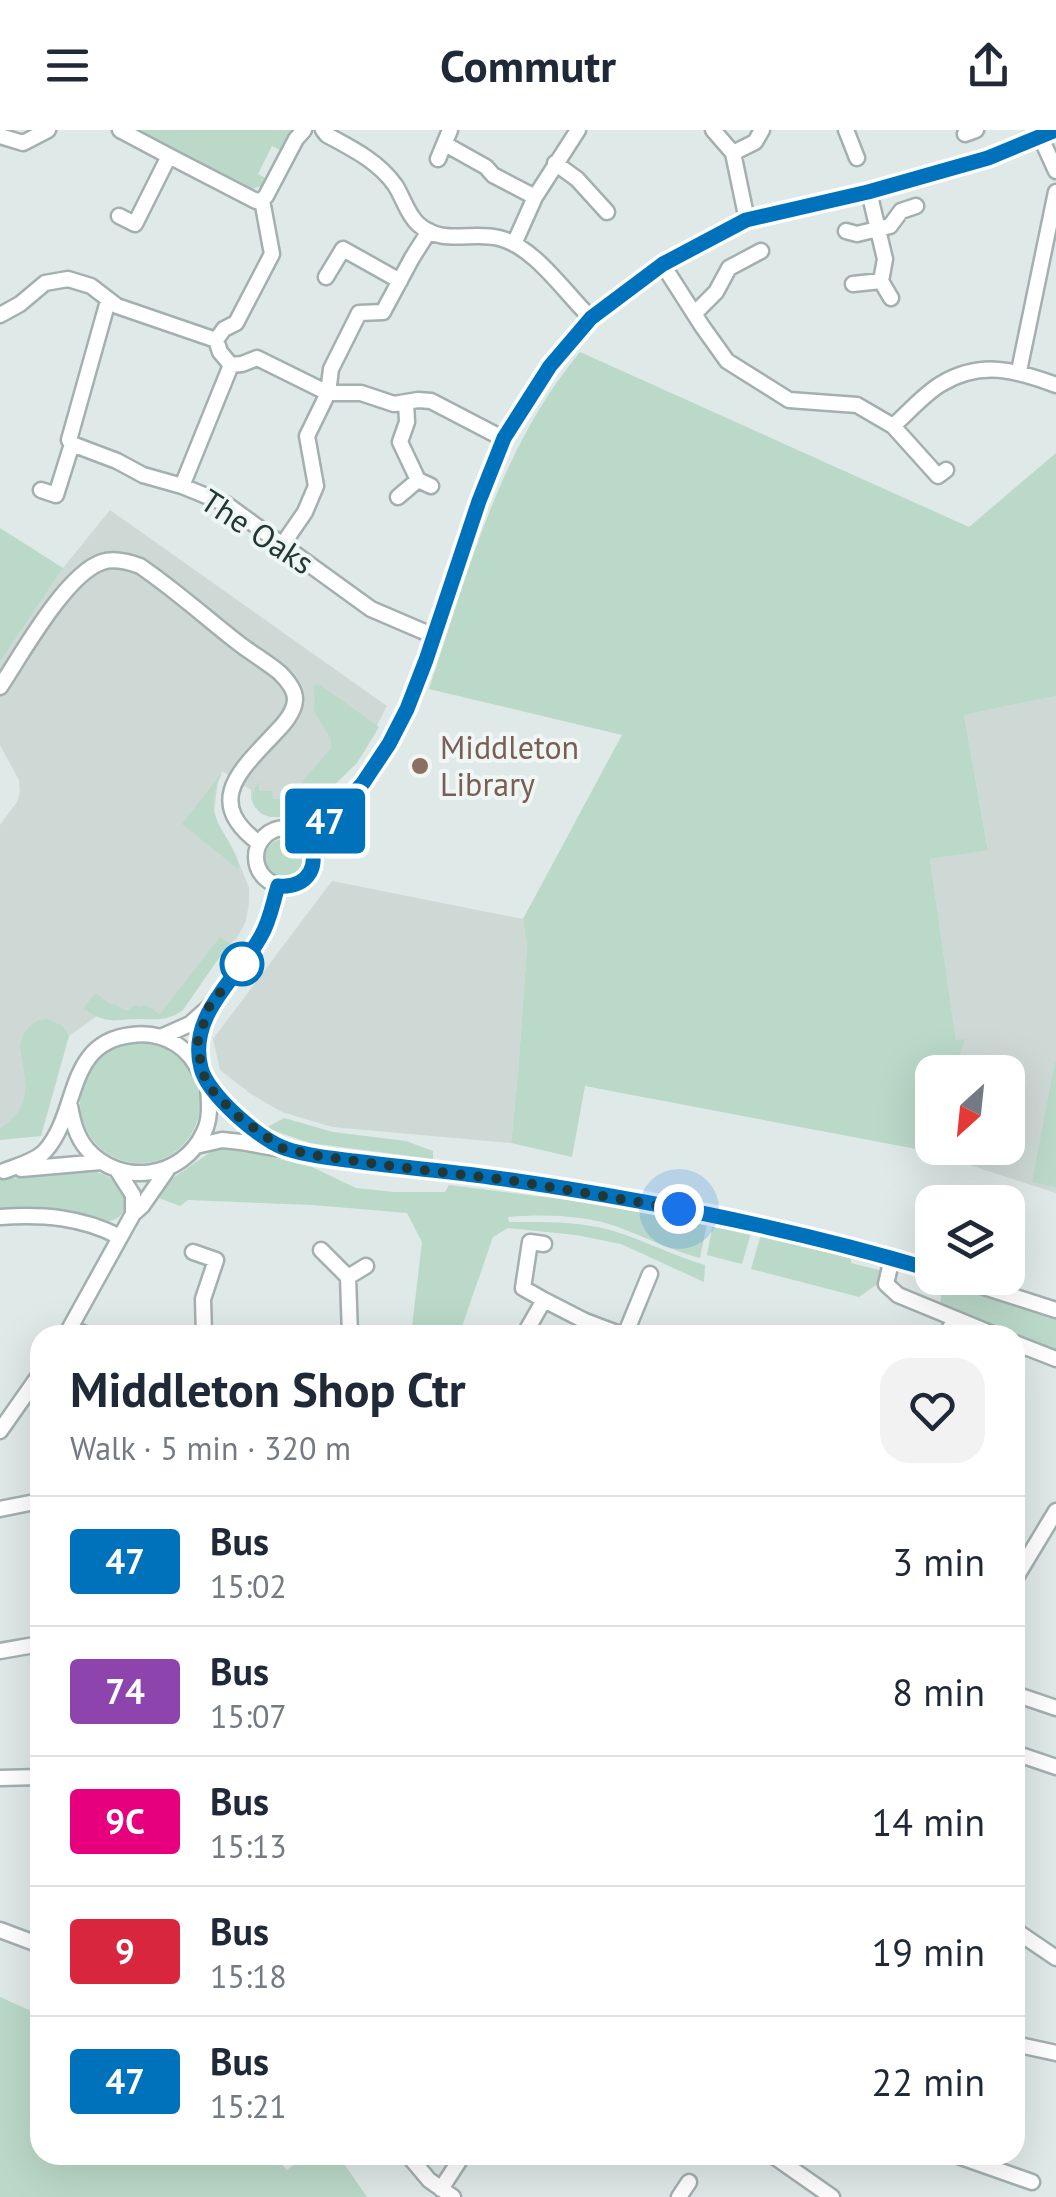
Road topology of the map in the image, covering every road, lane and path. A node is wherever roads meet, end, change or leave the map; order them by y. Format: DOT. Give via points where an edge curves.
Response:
graph roads {
  1 [pos="48,130"];
  2 [pos="120,130"];
  3 [pos="304,130"];
  4 [pos="323,130"];
  5 [pos="578,130"];
  6 [pos="713,130"];
  7 [pos="762,130"];
  8 [pos="846,130"];
  9 [pos="1056,130"];
  10 [pos="0,136"];
  11 [pos="1041,138"];
  12 [pos="445,144"];
  13 [pos="733,153"];
  14 [pos="169,156"];
  15 [pos="857,158"];
  16 [pos="555,163"];
  17 [pos="1056,171"];
  18 [pos="868,192"];
  19 [pos="1056,192"];
  20 [pos="590,194"];
  21 [pos="535,197"];
  22 [pos="262,200"];
  23 [pos="916,206"];
  24 [pos="578,208"];
  25 [pos="607,212"];
  26 [pos="119,216"];
  27 [pos="746,220"];
  28 [pos="878,228"];
  29 [pos="846,231"];
  30 [pos="429,232"];
  31 [pos="514,244"];
  32 [pos="761,251"];
  33 [pos="663,264"];
  34 [pos="326,277"];
  35 [pos="400,281"];
  36 [pos="881,281"];
  37 [pos="853,284"];
  38 [pos="891,298"];
  39 [pos="108,301"];
  40 [pos="695,314"];
  41 [pos="0,315"];
  42 [pos="591,318"];
  43 [pos="216,340"];
  44 [pos="231,364"];
  45 [pos="1019,371"];
  46 [pos="1056,385"];
  47 [pos="328,394"];
  48 [pos="406,402"];
  49 [pos="893,426"];
  50 [pos="504,438"];
  51 [pos="70,442"];
  52 [pos="946,470"];
  53 [pos="182,486"];
  54 [pos="54,494"];
  55 [pos="398,497"];
  56 [pos="283,544"];
  57 [pos="434,636"];
  58 [pos="0,687"];
  59 [pos="306,838"];
  60 [pos="259,843"];
  61 [pos="278,886"];
  62 [pos="209,1007"];
  63 [pos="161,1037"];
  64 [pos="201,1068"];
  65 [pos="208,1086"];
  66 [pos="70,1105"];
  67 [pos="196,1146"];
  68 [pos="282,1148"];
  69 [pos="101,1162"];
  70 [pos="168,1169"];
  71 [pos="117,1170"];
  72 [pos="2,1171"];
  73 [pos="134,1214"];
  74 [pos="0,1218"];
  75 [pos="120,1237"];
  76 [pos="544,1244"];
  77 [pos="321,1250"];
  78 [pos="194,1252"];
  79 [pos="892,1258"];
  80 [pos="915,1265"];
  81 [pos="366,1266"];
  82 [pos="650,1274"];
  83 [pos="348,1277"];
  84 [pos="1009,1295"];
  85 [pos="544,1300"];
  86 [pos="1056,1310"];
  87 [pos="955,1319"];
  88 [pos="72,1325"];
  89 [pos="204,1325"];
  90 [pos="350,1325"];
  91 [pos="530,1325"];
  92 [pos="596,1325"];
  93 [pos="628,1325"];
  94 [pos="952,1325"];
  95 [pos="970,1325"];
  96 [pos="1025,1347"];
  97 [pos="1056,1359"];
  98 [pos="30,1389"];
  99 [pos="0,1431"];
  100 [pos="30,1503"];
  101 [pos="0,1509"];
  102 [pos="1056,1511"];
  103 [pos="1025,1563"];
  104 [pos="30,1646"];
  105 [pos="0,1652"];
  106 [pos="1025,1697"];
  107 [pos="1056,1708"];
  108 [pos="1025,1756"];
  109 [pos="1056,1767"];
  110 [pos="30,1777"];
  111 [pos="0,1778"];
  112 [pos="0,1930"];
  113 [pos="1025,1937"];
  114 [pos="30,1941"];
  115 [pos="1056,1958"];
  116 [pos="1025,2046"];
  117 [pos="1056,2053"];
  118 [pos="415,2165"];
  119 [pos="458,2165"];
  120 [pos="786,2165"];
  121 [pos="987,2165"];
  122 [pos="689,2182"];
  123 [pos="1032,2182"];
  124 [pos="447,2193"];
  125 [pos="680,2197"];
  126 [pos="832,2197"];
  1 -- 10 [label="street" via="23,143"];
  2 -- 14 [label="street"];
  3 -- 22 [label="street"];
  4 -- 30 [label="street" via="388,175 408,212"];
  5 -- 16 [label="street"];
  6 -- 13 [label="street"];
  7 -- 13 [label="street" via="755,142"];
  8 -- 15 [label="street"];
  9 -- 11 [label="street"];
  11 -- 17 [label="street"];
  11 -- 18 [label="street"];
  12 -- 21 [label="street"];
  13 -- 27 [label="street"];
  14 -- 22 [label="street"];
  14 -- 26 [label="street" via="135,224"];
  16 -- 20 [label="street"];
  16 -- 21 [label="street"];
  18 -- 27 [label="street"];
  18 -- 28 [label="street"];
  19 -- 45 [label="street"];
  20 -- 24 [label="street"];
  20 -- 25 [label="street"];
  21 -- 31 [label="street"];
  22 -- 43 [label="street" via="272,254 236,323"];
  23 -- 28 [label="street"];
  27 -- 33 [label="street"];
  28 -- 29 [label="street"];
  28 -- 36 [label="street" via="885,259"];
  30 -- 31 [label="street"];
  30 -- 35 [label="street"];
  31 -- 42 [label="street"];
  32 -- 40 [label="street" via="729,268"];
  33 -- 40 [label="street"];
  33 -- 42 [label="street"];
  34 -- 35 [label="street" via="346,243"];
  35 -- 47 [label="street" via="383,312 360,314 331,369"];
  36 -- 37 [label="street"];
  36 -- 38 [label="street"];
  39 -- 41 [label="street" via="92,286 68,279 45,283"];
  39 -- 43 [label="street"];
  39 -- 51 [label="street"];
  40 -- 49 [label="street" via="727,361 789,400 858,405"];
  42 -- 50 [label="street" via="550,366"];
  43 -- 44 [label="street"];
  44 -- 47 [label="street" via="257,358"];
  44 -- 53 [label="street"];
  45 -- 46 [label="street"];
  45 -- 49 [label="street" via="974,369 940,384"];
  47 -- 48 [label="street"];
  47 -- 56 [label="street" via="307,436 316,486"];
  48 -- 50 [label="street" via="431,400"];
  48 -- 55 [label="street" via="400,442 425,483"];
  49 -- 52 [label="street" via="938,476"];
  50 -- 57 [label="street"];
  51 -- 53 [label="street, The Oaks"];
  51 -- 54 [label="street"];
  53 -- 56 [label="street, The Oaks" via="226,504"];
  56 -- 57 [label="street, The Oaks" via="371,610"];
  57 -- 59 [label="street" via="389,744 363,783"];
  58 -- 60 [label="street" via="82,573 105,560 140,566 290,684 292,711 232,786 236,818"];
  59 -- 60 [label="street" via="282,828"];
  59 -- 61 [label="street" via="314,856 311,870 295,885"];
  60 -- 61 [label="street" via="258,870"];
  61 -- 62 [label="street" via="262,936"];
  62 -- 63 [label="street"];
  62 -- 64 [label="street" via="198,1041"];
  63 -- 64 [label="street"];
  63 -- 66 [label="street" via="123,1036 104,1044 80,1067"];
  64 -- 65 [label="street"];
  65 -- 67 [label="street" via="206,1130"];
  65 -- 68 [label="street"];
  66 -- 69 [label="street" via="74,1128"];
  66 -- 72 [label="street" via="42,1155"];
  67 -- 68 [label="street" via="222,1140"];
  67 -- 70 [label="street"];
  68 -- 79 [label="street" via="645,1202"];
  69 -- 71 [label="street"];
  69 -- 72 [label="street"];
  70 -- 71 [label="street"];
  70 -- 73 [label="street"];
  71 -- 73 [label="street" via="134,1195"];
  73 -- 75 [label="street"];
  74 -- 75 [label="street" via="65,1218"];
  75 -- 88 [label="street"];
  76 -- 85 [label="street" via="530,1242 523,1288"];
  77 -- 83 [label="street"];
  78 -- 89 [label="street" via="216,1260 203,1299"];
  79 -- 80 [label="street"];
  79 -- 87 [label="street" via="886,1284"];
  81 -- 83 [label="street"];
  82 -- 93 [label="street"];
  83 -- 90 [label="street"];
  84 -- 86 [label="street"];
  85 -- 91 [label="street"];
  85 -- 92 [label="street"];
  87 -- 94 [label="street"];
  87 -- 95 [label="street"];
  96 -- 97 [label="street"];
  98 -- 99 [label="street"];
  100 -- 101 [label="street"];
  102 -- 103 [label="street"];
  104 -- 105 [label="street"];
  106 -- 107 [label="street"];
  108 -- 109 [label="street"];
  110 -- 111 [label="street"];
  112 -- 114 [label="street"];
  113 -- 115 [label="street"];
  116 -- 117 [label="street"];
  118 -- 124 [label="street"];
  119 -- 124 [label="street"];
  120 -- 126 [label="street"];
  121 -- 123 [label="street"];
  122 -- 125 [label="street"];
}
